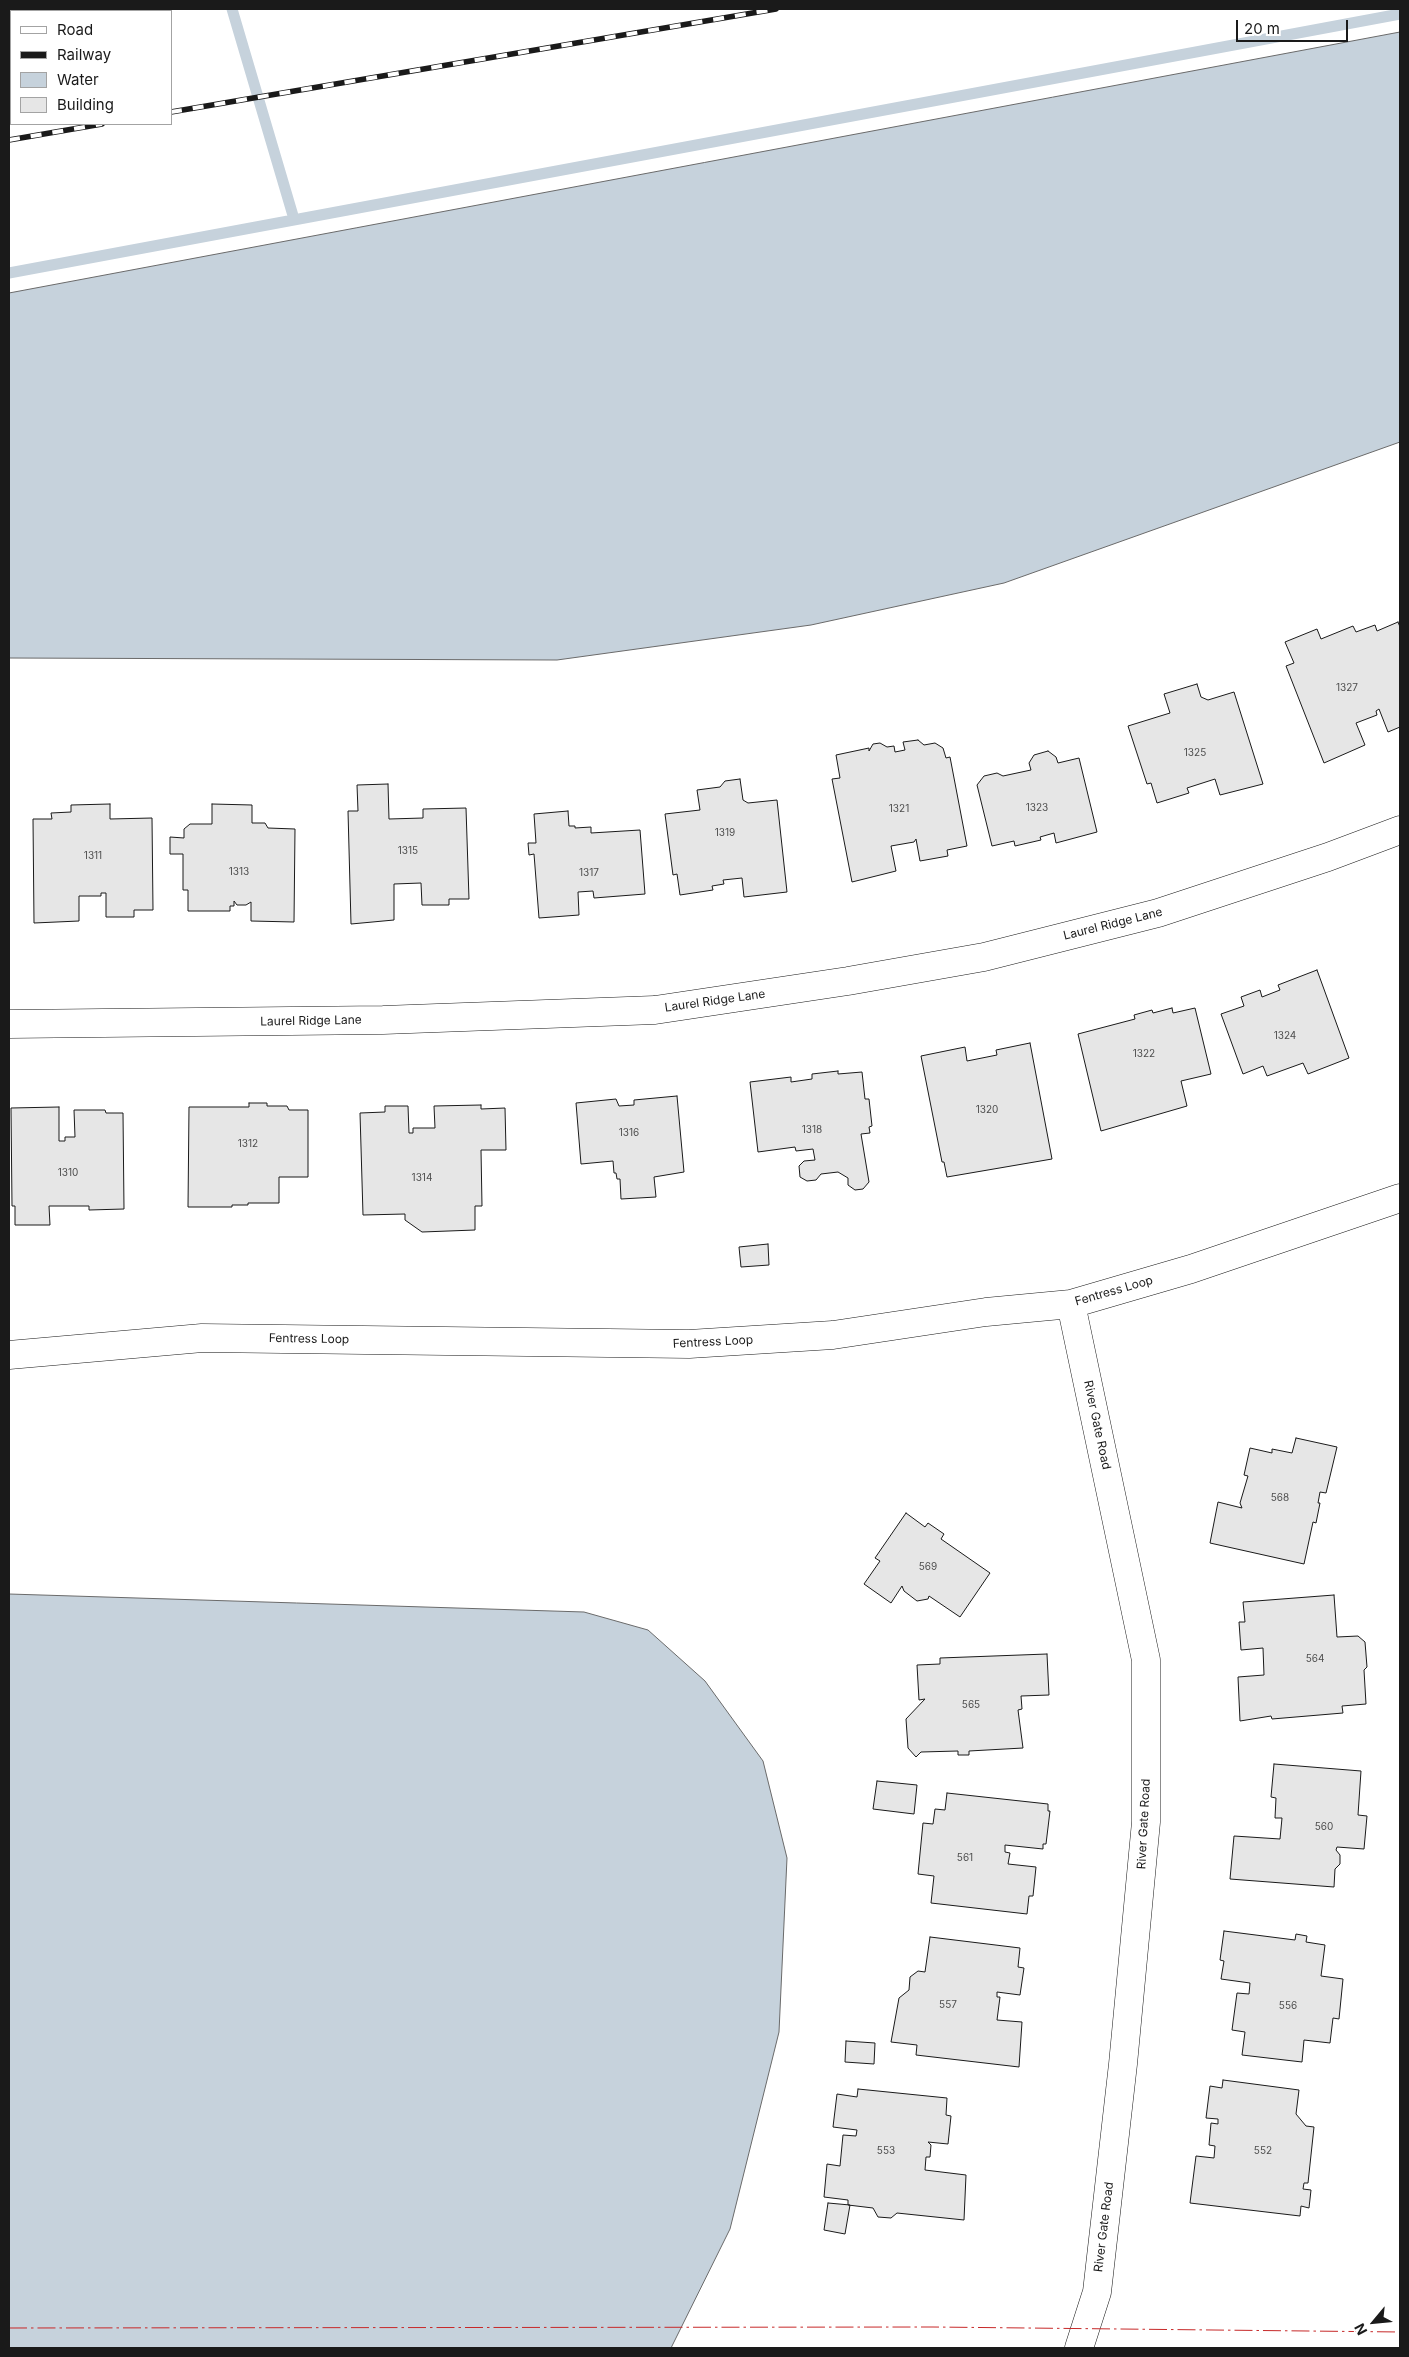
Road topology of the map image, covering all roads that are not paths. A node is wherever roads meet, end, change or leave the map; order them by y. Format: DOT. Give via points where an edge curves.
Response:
graph roads {
  1 [pos="1400,830"];
  2 [pos="9,1024"];
  3 [pos="1400,1198"];
  4 [pos="1071,1304"];
  5 [pos="9,1355"];
  6 [pos="1079,2348"];
  1 -- 2 [label="street, Laurel Ridge Lane" via="1158,913 984,957 655,1010 383,1020"];
  3 -- 4 [label="street, Fentress Loop" via="1191,1269"];
  4 -- 5 [label="street, Fentress Loop" via="986,1312 833,1335 689,1344 202,1338"];
  4 -- 6 [label="street, River Gate Road" via="1146,1660 1146,1822 1124,2055 1096,2292"];
}
